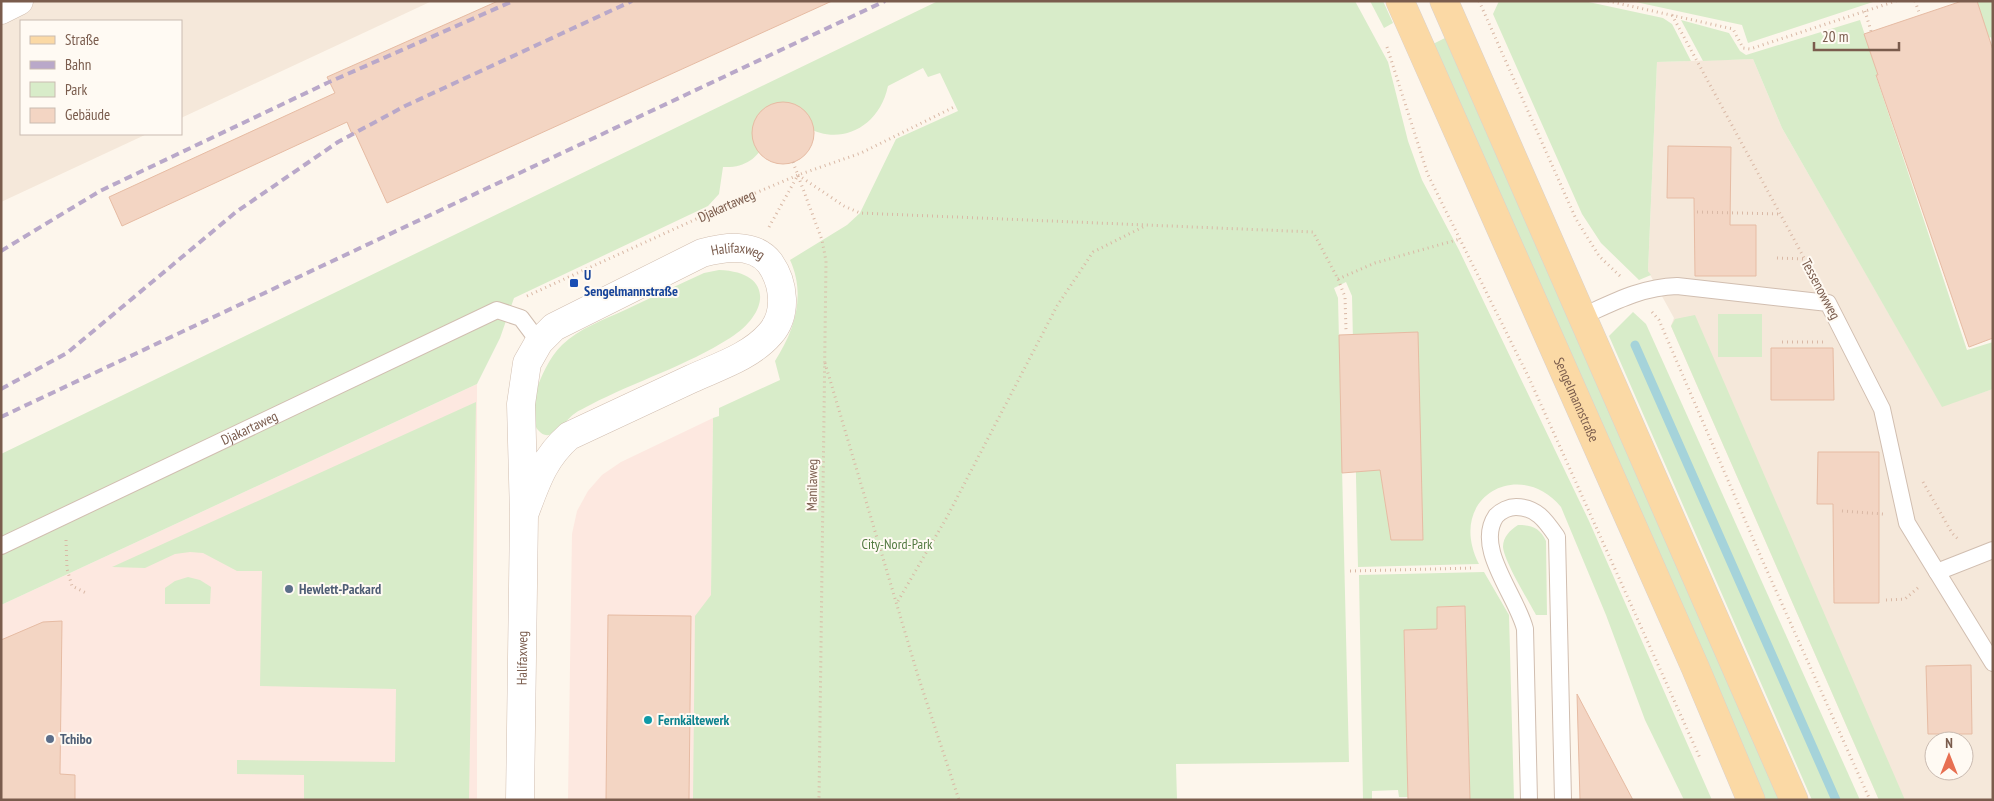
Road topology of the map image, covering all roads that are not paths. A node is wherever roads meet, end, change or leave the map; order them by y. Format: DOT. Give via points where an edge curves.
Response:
graph roads {
  1 [pos="20,1"];
  2 [pos="1400,1"];
  3 [pos="1444,1"];
  4 [pos="1,10"];
  5 [pos="1582,316"];
  6 [pos="539,342"];
  7 [pos="524,516"];
  8 [pos="1,546"];
  9 [pos="1986,552"];
  10 [pos="1937,572"];
  11 [pos="1993,663"];
  12 [pos="520,800"];
  13 [pos="1529,800"];
  14 [pos="1563,800"];
  15 [pos="1751,800"];
  16 [pos="1794,800"];
  1 -- 4 [label="street"];
  2 -- 15 [label="main road, Sengelmannstraße"];
  3 -- 5 [label="main road"];
  5 -- 10 [label="lane, Tessenowweg" via="1636,292 1657,287 1677,286 1828,302 1882,410 1907,522"];
  5 -- 16 [label="main road"];
  6 -- 7 [label="street, Halifaxweg" via="527,363 521,404"];
  6 -- 7 [label="street, Halifaxweg" via="554,327 574,315 702,253 722,248 740,247 755,252 768,261 781,288 779,318 771,333 759,344 741,356 570,436 554,450 542,468"];
  6 -- 8 [label="lane, Djakartaweg" via="521,318 497,310"];
  7 -- 12 [label="street, Halifaxweg"];
  9 -- 10 [label="lane"];
  10 -- 11 [label="lane, Tessenowweg"];
  13 -- 14 [label="lane" via="1525,629 1522,614 1491,554 1488,538 1490,524 1500,512 1514,507 1530,508 1543,518 1557,537"];
}
